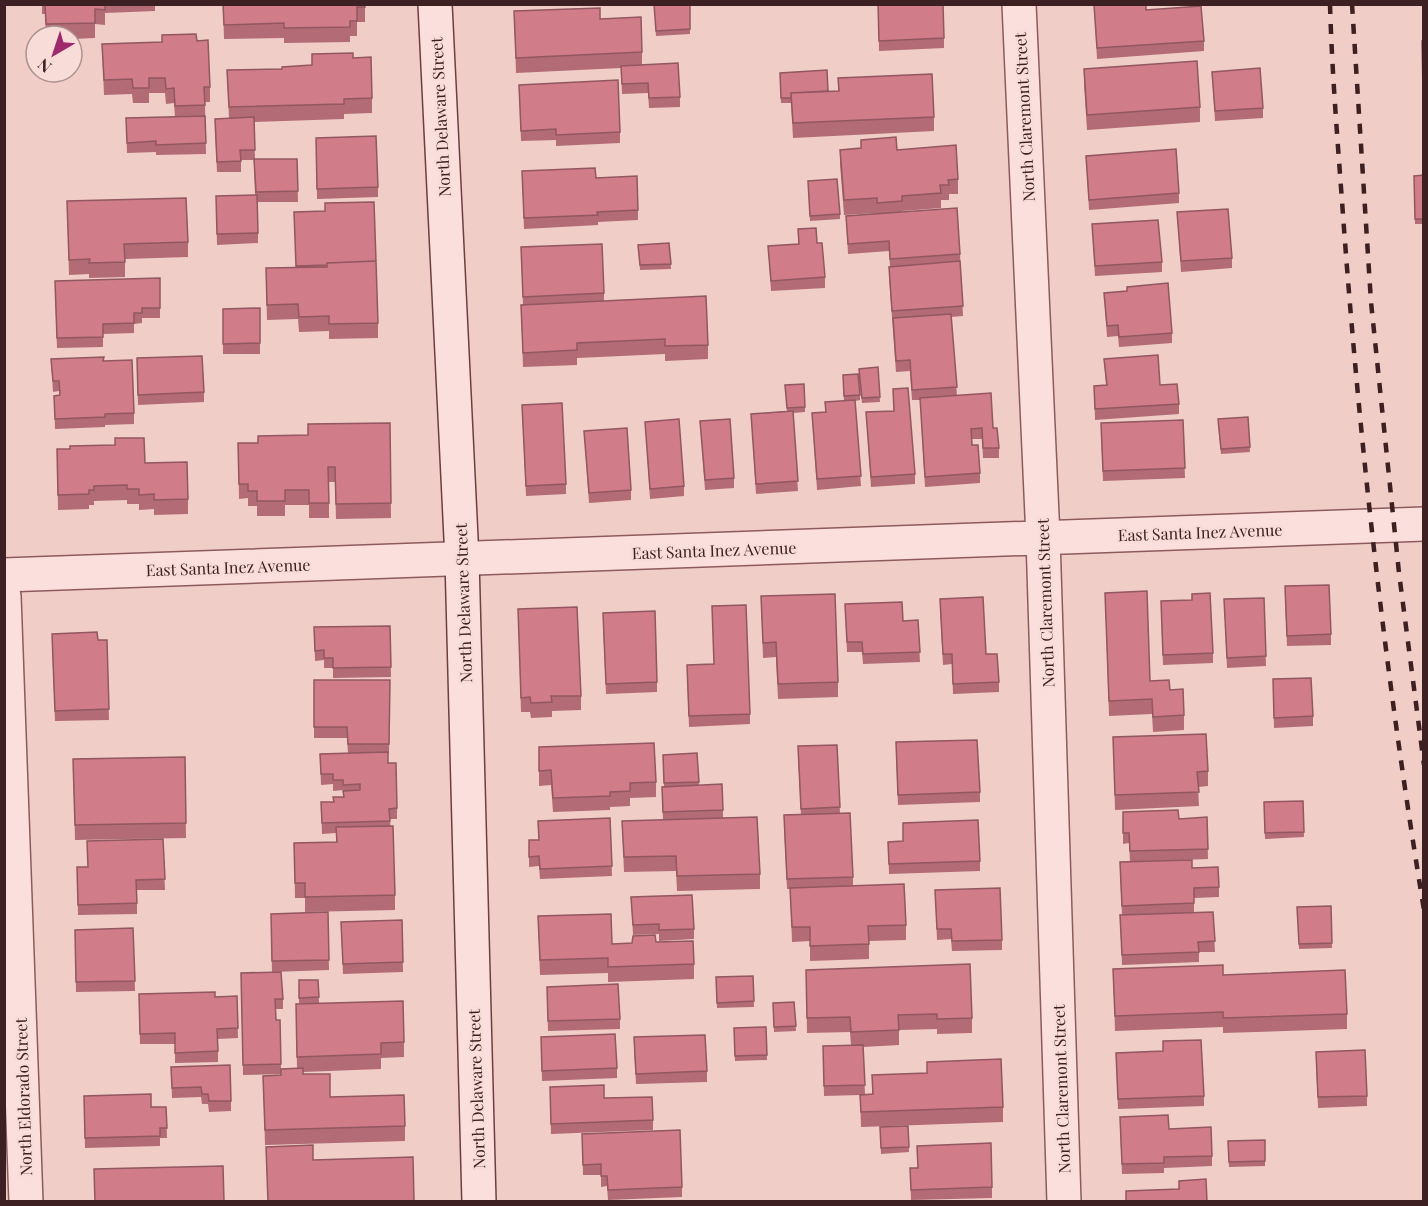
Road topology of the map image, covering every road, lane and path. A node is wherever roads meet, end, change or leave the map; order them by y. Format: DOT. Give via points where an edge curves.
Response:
graph roads {
  1 [pos="435,4"];
  2 [pos="1019,4"];
  3 [pos="1424,524"];
  4 [pos="1043,538"];
  5 [pos="462,559"];
  6 [pos="4,575"];
  7 [pos="4,596"];
  8 [pos="26,1202"];
  9 [pos="479,1202"];
  10 [pos="1064,1202"];
  1 -- 5 [label="street, North Delaware Street"];
  2 -- 4 [label="street, North Claremont Street"];
  3 -- 4 [label="street, East Santa Inez Avenue"];
  4 -- 5 [label="street, East Santa Inez Avenue"];
  4 -- 10 [label="street, North Claremont Street"];
  5 -- 6 [label="street, East Santa Inez Avenue"];
  5 -- 9 [label="street, North Delaware Street"];
  7 -- 8 [label="street, North Eldorado Street"];
}
